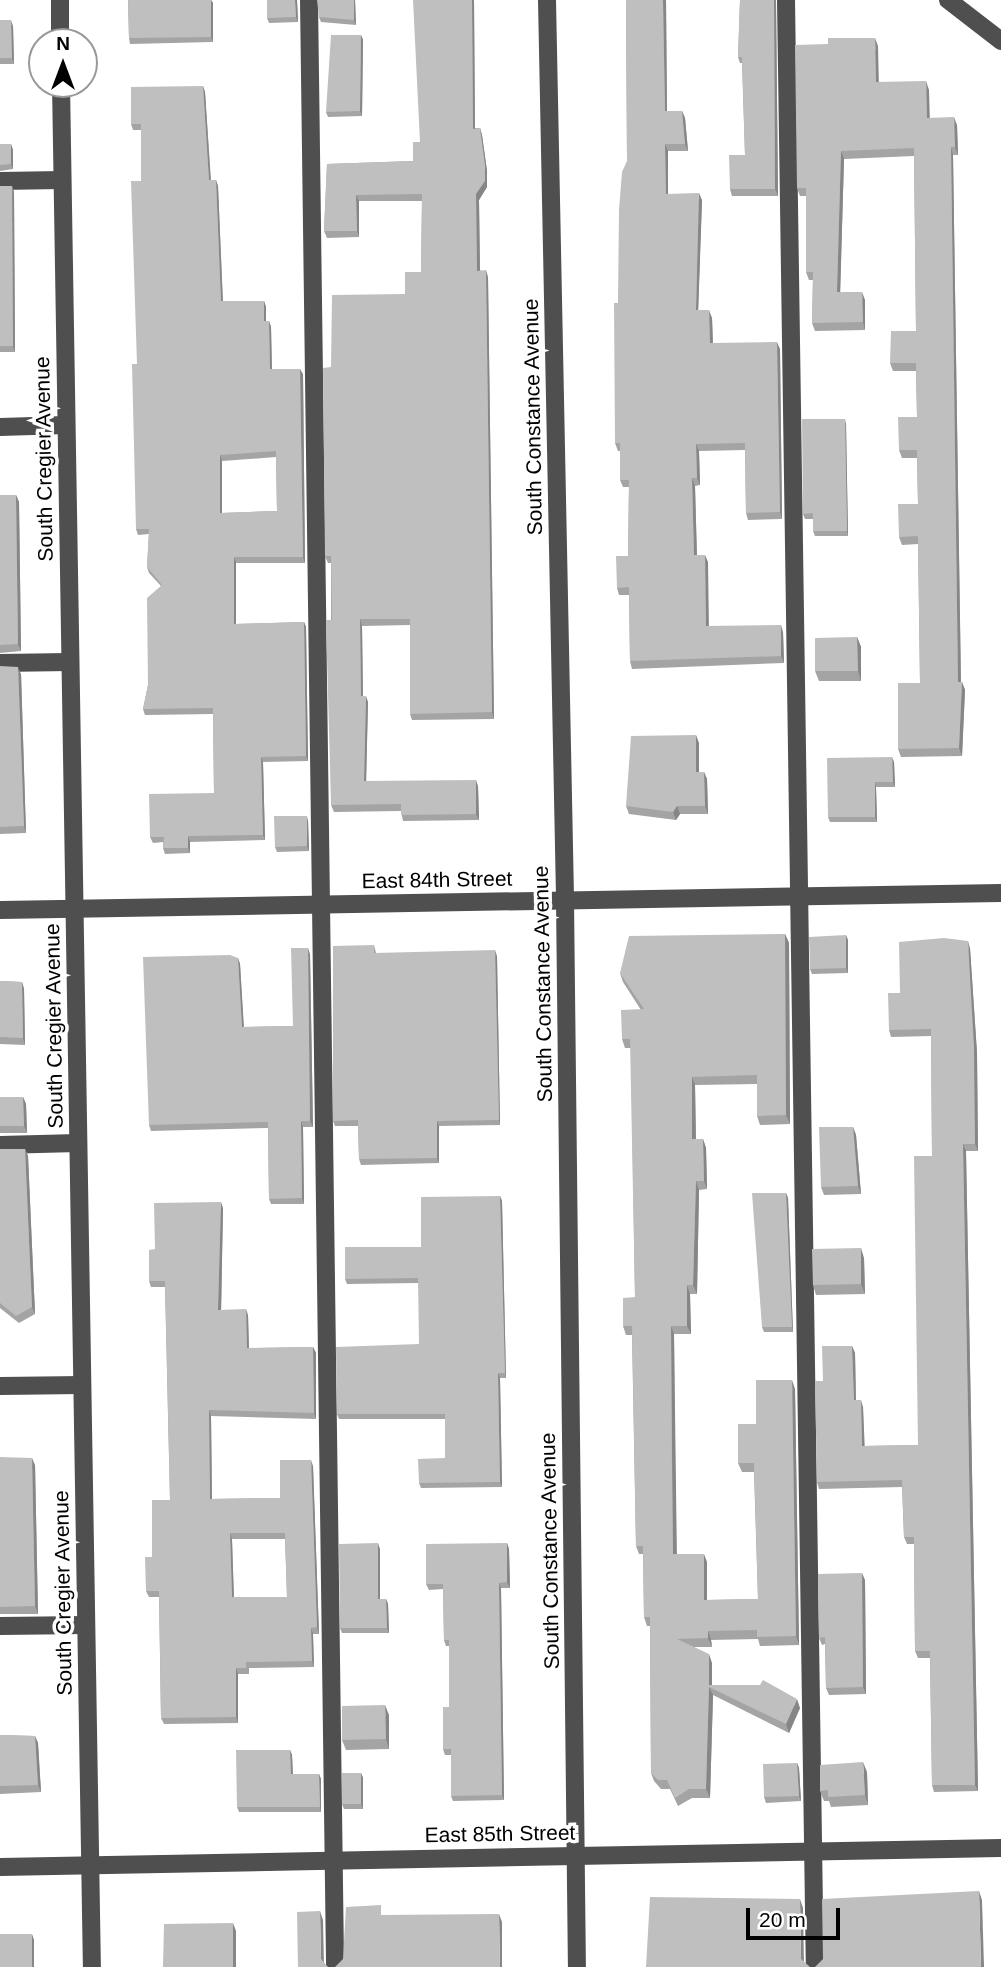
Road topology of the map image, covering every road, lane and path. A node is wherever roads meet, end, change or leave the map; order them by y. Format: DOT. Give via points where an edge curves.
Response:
graph roads {
  1 [pos="60,0"];
  2 [pos="309,0"];
  3 [pos="547,0"];
  4 [pos="786,0"];
  5 [pos="948,0"];
  6 [pos="60,28"];
  7 [pos="1001,41"];
  8 [pos="61,98"];
  9 [pos="62,180"];
  10 [pos="0,181"];
  11 [pos="66,425"];
  12 [pos="0,427"];
  13 [pos="70,662"];
  14 [pos="0,663"];
  15 [pos="1001,893"];
  16 [pos="799,896"];
  17 [pos="565,900"];
  18 [pos="321,905"];
  19 [pos="74,909"];
  20 [pos="0,910"];
  21 [pos="78,1143"];
  22 [pos="0,1144"];
  23 [pos="82,1385"];
  24 [pos="0,1386"];
  25 [pos="86,1625"];
  26 [pos="0,1626"];
  27 [pos="1001,1848"];
  28 [pos="813,1852"];
  29 [pos="576,1856"];
  30 [pos="334,1860"];
  31 [pos="90,1865"];
  32 [pos="0,1867"];
  33 [pos="92,1967"];
  34 [pos="335,1967"];
  35 [pos="577,1967"];
  36 [pos="815,1967"];
  1 -- 6 [label="street"];
  2 -- 18 [label="street"];
  3 -- 17 [label="street, South Constance Avenue"];
  4 -- 16 [label="street"];
  5 -- 7 [label="street"];
  8 -- 9 [label="street, South Cregier Avenue"];
  9 -- 10 [label="street"];
  9 -- 11 [label="street, South Cregier Avenue"];
  11 -- 12 [label="street"];
  11 -- 13 [label="street, South Cregier Avenue"];
  13 -- 14 [label="street"];
  13 -- 19 [label="street, South Cregier Avenue"];
  15 -- 16 [label="street, East 84th Street"];
  16 -- 17 [label="street, East 84th Street"];
  16 -- 28 [label="street"];
  17 -- 18 [label="street, East 84th Street"];
  17 -- 29 [label="street, South Constance Avenue"];
  18 -- 19 [label="street, East 84th Street"];
  18 -- 30 [label="street"];
  19 -- 20 [label="street, East 84th Street"];
  19 -- 21 [label="street, South Cregier Avenue"];
  21 -- 22 [label="street"];
  21 -- 23 [label="street, South Cregier Avenue"];
  23 -- 24 [label="street"];
  23 -- 25 [label="street, South Cregier Avenue"];
  25 -- 26 [label="street"];
  25 -- 31 [label="street, South Cregier Avenue"];
  27 -- 28 [label="street, East 85th Street"];
  28 -- 29 [label="street, East 85th Street"];
  28 -- 36 [label="street"];
  29 -- 30 [label="street, East 85th Street"];
  29 -- 35 [label="street, South Constance Avenue"];
  30 -- 31 [label="street, East 85th Street"];
  30 -- 34 [label="street"];
  31 -- 32 [label="street, East 85th Street"];
  31 -- 33 [label="street, South Cregier Avenue"];
}
